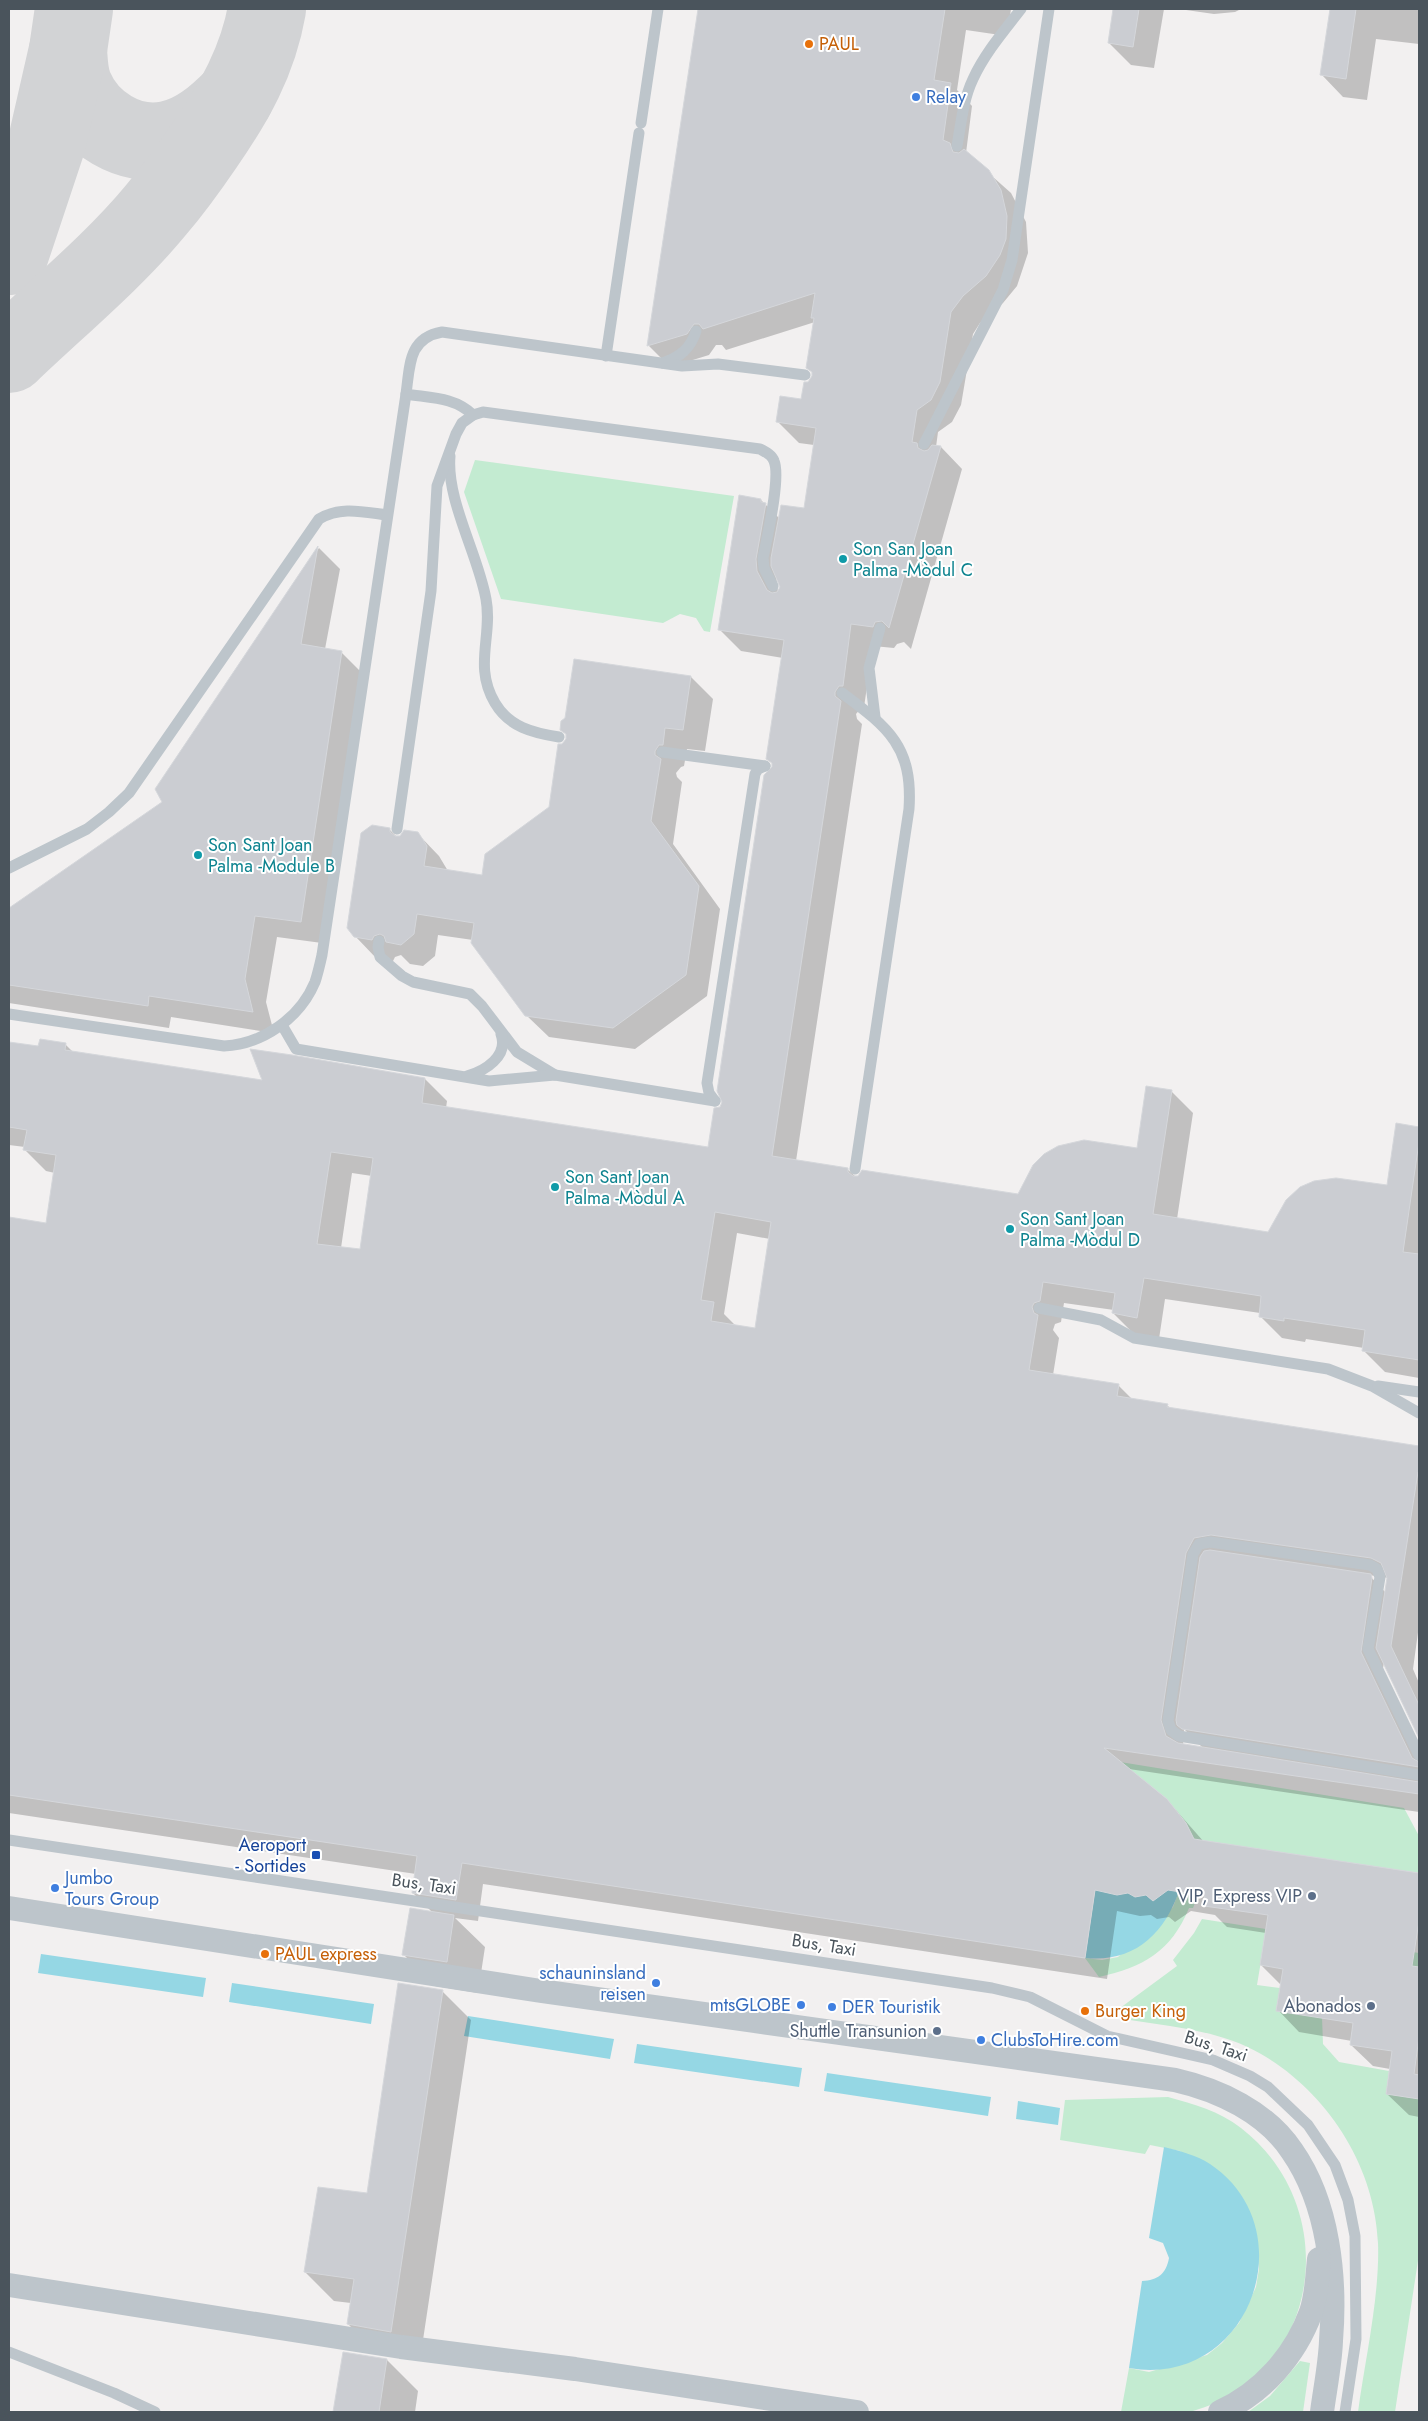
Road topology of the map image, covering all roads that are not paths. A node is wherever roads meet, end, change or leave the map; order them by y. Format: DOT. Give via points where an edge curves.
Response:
graph roads {
  1 [pos="658,9"];
  2 [pos="1021,9"];
  3 [pos="1049,9"];
  4 [pos="957,146"];
  5 [pos="696,331"];
  6 [pos="606,356"];
  7 [pos="661,364"];
  8 [pos="805,375"];
  9 [pos="406,394"];
  10 [pos="473,415"];
  11 [pos="924,444"];
  12 [pos="451,447"];
  13 [pos="387,515"];
  14 [pos="773,586"];
  15 [pos="880,628"];
  16 [pos="842,693"];
  17 [pos="875,717"];
  18 [pos="558,737"];
  19 [pos="662,752"];
  20 [pos="397,829"];
  21 [pos="9,868"];
  22 [pos="379,941"];
  23 [pos="9,1014"];
  24 [pos="282,1025"];
  25 [pos="499,1030"];
  26 [pos="555,1075"];
  27 [pos="463,1077"];
  28 [pos="855,1169"];
  29 [pos="1039,1308"];
  30 [pos="1372,1386"];
  31 [pos="1419,1392"];
  32 [pos="1419,1413"];
  33 [pos="1419,1755"];
  34 [pos="1419,1774"];
  35 [pos="9,1840"];
  36 [pos="9,1908"];
  37 [pos="1322,2225"];
  38 [pos="9,2285"];
  39 [pos="9,2352"];
  40 [pos="155,2412"];
  41 [pos="857,2412"];
  42 [pos="1220,2412"];
  43 [pos="1322,2412"];
  44 [pos="1345,2412"];
  1 -- 6 [label="lane"];
  2 -- 4 [label="lane" via="984,58 972,80"];
  3 -- 11 [label="lane" via="1012,260 1003,290"];
  5 -- 7 [label="lane" via="687,350 676,359"];
  6 -- 7 [label="lane"];
  6 -- 9 [label="lane" via="442,332 431,334 422,340 411,358"];
  7 -- 8 [label="lane" via="718,364"];
  9 -- 10 [label="lane" via="454,401"];
  9 -- 13 [label="lane"];
  10 -- 12 [label="lane" via="462,423"];
  10 -- 14 [label="lane" via="483,412 760,449 768,453 774,459 777,476 763,558"];
  12 -- 18 [label="lane" via="451,483 487,601 483,661 487,687 507,718 533,733"];
  12 -- 20 [label="lane" via="437,486 431,592"];
  13 -- 21 [label="lane" via="347,510 319,519 129,793 87,828"];
  13 -- 24 [label="lane" via="322,955 315,982 302,1005"];
  15 -- 17 [label="lane" via="869,668"];
  16 -- 17 [label="lane"];
  17 -- 28 [label="lane" via="900,747 908,766 910,786"];
  19 -- 26 [label="lane" via="765,766 755,774 707,1083 715,1102"];
  22 -- 25 [label="lane" via="380,957 407,980 470,994"];
  23 -- 24 [label="lane" via="224,1046 242,1045"];
  24 -- 27 [label="lane" via="296,1049"];
  25 -- 26 [label="lane" via="524,1058"];
  25 -- 27 [label="lane" via="503,1040 491,1066"];
  26 -- 27 [label="lane" via="489,1081"];
  29 -- 30 [label="lane" via="1101,1320 1134,1338 1328,1369"];
  30 -- 31 [label="lane"];
  30 -- 32 [label="lane"];
  33 -- 34 [label="lane" via="1368,1649 1380,1577 1377,1569 1370,1565 1210,1542 1199,1544 1192,1564 1168,1721 1171,1730 1178,1736"];
  35 -- 44 [label="lane, Bus, Taxi" via="992,1988 1030,1997 1107,2036 1213,2060 1250,2076 1275,2093 1308,2125 1335,2164 1348,2200 1355,2236 1356,2339"];
  36 -- 37 [label="street" via="541,1991 1206,2087 1253,2113 1292,2150 1317,2201"];
  37 -- 42 [label="street" via="1316,2290 1301,2335 1269,2379"];
  37 -- 43 [label="street" via="1331,2265 1333,2299"];
  38 -- 41 [label="street" via="333,2337"];
  39 -- 40 [label="lane"];
}
